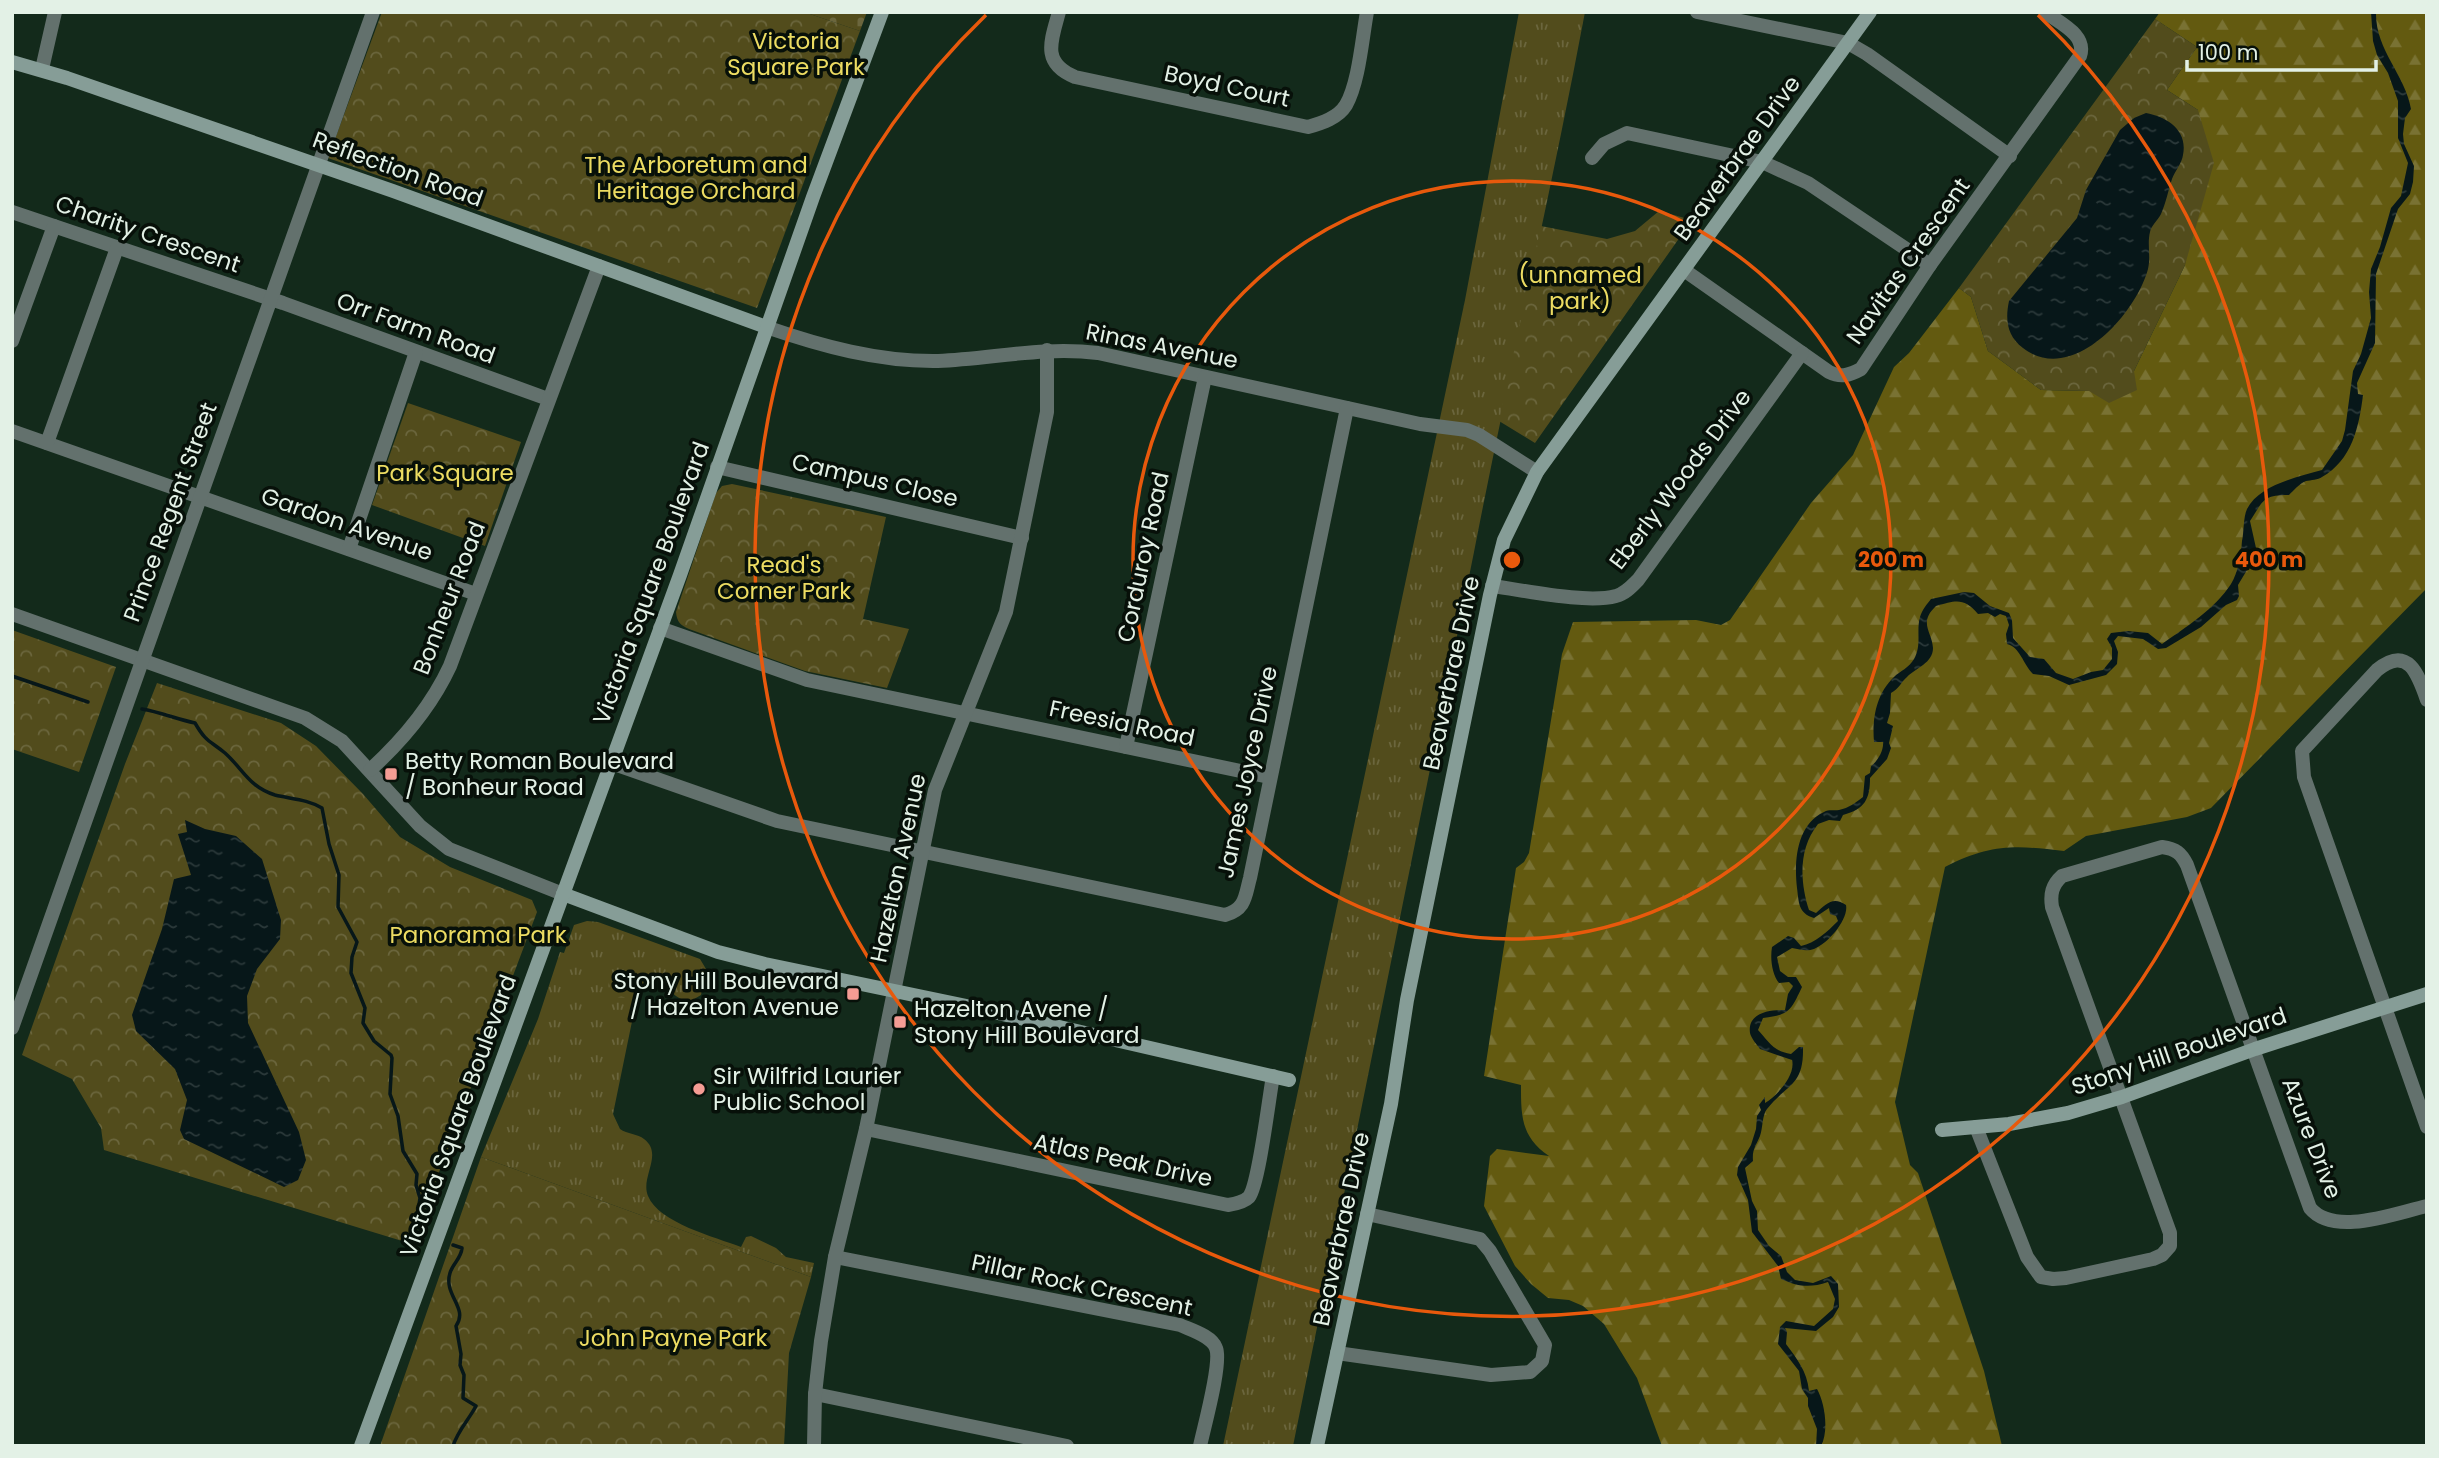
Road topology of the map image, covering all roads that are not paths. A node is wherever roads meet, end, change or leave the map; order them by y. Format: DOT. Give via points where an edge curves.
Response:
graph roads {
  1 [pos="55,12"];
  2 [pos="373,12"];
  3 [pos="881,12"];
  4 [pos="1059,12"];
  5 [pos="1367,12"];
  6 [pos="1697,12"];
  7 [pos="1870,12"];
  8 [pos="2045,12"];
  9 [pos="1848,43"];
  10 [pos="12,62"];
  11 [pos="42,69"];
  12 [pos="2010,156"];
  13 [pos="1592,158"];
  14 [pos="1762,162"];
  15 [pos="318,165"];
  16 [pos="12,212"];
  17 [pos="54,226"];
  18 [pos="117,248"];
  19 [pos="1930,265"];
  20 [pos="599,266"];
  21 [pos="1684,270"];
  22 [pos="269,299"];
  23 [pos="766,327"];
  24 [pos="12,341"];
  25 [pos="1047,350"];
  26 [pos="416,352"];
  27 [pos="1801,353"];
  28 [pos="1205,377"];
  29 [pos="548,399"];
  30 [pos="1347,408"];
  31 [pos="12,431"];
  32 [pos="47,443"];
  33 [pos="717,467"];
  34 [pos="1537,472"];
  35 [pos="202,496"];
  36 [pos="1022,538"];
  37 [pos="349,549"];
  38 [pos="1492,586"];
  39 [pos="476,594"];
  40 [pos="12,614"];
  41 [pos="660,628"];
  42 [pos="141,659"];
  43 [pos="2427,700"];
  44 [pos="966,715"];
  45 [pos="1126,747"];
  46 [pos="611,763"];
  47 [pos="370,770"];
  48 [pos="1269,777"];
  49 [pos="923,851"];
  50 [pos="563,894"];
  51 [pos="895,991"];
  52 [pos="2427,994"];
  53 [pos="2386,1006"];
  54 [pos="12,1028"];
  55 [pos="2255,1049"];
  56 [pos="1273,1076"];
  57 [pos="1289,1080"];
  58 [pos="2122,1097"];
  59 [pos="2426,1123"];
  60 [pos="1976,1127"];
  61 [pos="866,1129"];
  62 [pos="1942,1129"];
  63 [pos="2427,1206"];
  64 [pos="1367,1214"];
  65 [pos="835,1257"];
  66 [pos="1338,1353"];
  67 [pos="815,1394"];
  68 [pos="361,1446"];
  69 [pos="814,1446"];
  70 [pos="1067,1446"];
  71 [pos="1200,1446"];
  72 [pos="1317,1446"];
  1 -- 11 [label="street"];
  2 -- 15 [label="street, Prince Regent Street"];
  3 -- 23 [label="street, Victoria Square Boulevard"];
  4 -- 5 [label="street, Boyd Court" via="1050,46 1063,72 1308,127 1324,123 1345,107"];
  6 -- 9 [label="street"];
  7 -- 9 [label="street, Beaverbrae Drive"];
  8 -- 12 [label="street, Navitas Crescent" via="2079,38 2081,51"];
  9 -- 12 [label="street"];
  9 -- 14 [label="street, Beaverbrae Drive"];
  10 -- 11 [label="street, Reflection Road"];
  11 -- 15 [label="street, Reflection Road"];
  12 -- 19 [label="street, Navitas Crescent"];
  13 -- 14 [label="street" via="1604,144 1627,133"];
  14 -- 19 [label="street" via="1808,183"];
  14 -- 21 [label="street, Beaverbrae Drive"];
  15 -- 20 [label="street, Reflection Road"];
  15 -- 22 [label="street, Prince Regent Street"];
  16 -- 17 [label="street, Charity Crescent"];
  17 -- 18 [label="street, Charity Crescent"];
  17 -- 24 [label="street"];
  18 -- 22 [label="street, Charity Crescent"];
  18 -- 32 [label="street"];
  19 -- 27 [label="street, Navitas Crescent" via="1861,369 1836,376"];
  20 -- 23 [label="street, Reflection Road"];
  20 -- 29 [label="street, Bonheur Road"];
  21 -- 27 [label="street, Navitas Crescent"];
  21 -- 34 [label="street, Beaverbrae Drive"];
  22 -- 26 [label="street, Orr Farm Road"];
  22 -- 35 [label="street, Prince Regent Street"];
  23 -- 25 [label="street, Rinas Avenue" via="879,358 940,361"];
  23 -- 33 [label="street, Victoria Square Boulevard"];
  25 -- 28 [label="street, Rinas Avenue" via="1097,353"];
  25 -- 36 [label="street, Hazelton Avenue" via="1047,412"];
  26 -- 29 [label="street, Orr Farm Road"];
  26 -- 37 [label="street"];
  27 -- 38 [label="street, Eberly Woods Drive" via="1629,589 1618,596 1598,598"];
  28 -- 30 [label="street, Rinas Avenue"];
  28 -- 45 [label="street, Corduroy Road"];
  29 -- 39 [label="street, Bonheur Road"];
  30 -- 34 [label="street, Rinas Avenue" via="1467,430"];
  30 -- 48 [label="street, James Joyce Drive"];
  31 -- 32 [label="street"];
  32 -- 35 [label="street"];
  33 -- 36 [label="street, Campus Close"];
  33 -- 41 [label="street, Victoria Square Boulevard"];
  34 -- 38 [label="street, Beaverbrae Drive" via="1504,540"];
  35 -- 37 [label="street, Gardon Avenue"];
  35 -- 42 [label="street, Prince Regent Street"];
  36 -- 44 [label="street, Hazelton Avenue" via="1003,620"];
  37 -- 39 [label="street, Gardon Avenue"];
  38 -- 64 [label="street, Beaverbrae Drive"];
  39 -- 47 [label="street, Bonheur Road" via="450,666 428,709"];
  40 -- 42 [label="street"];
  41 -- 44 [label="street, Freesia Road" via="807,680"];
  41 -- 46 [label="street, Victoria Square Boulevard"];
  42 -- 47 [label="street" via="305,718 342,741"];
  42 -- 54 [label="street, Prince Regent Street"];
  43 -- 53 [label="street" via="2412,667 2388,661 2302,751 2304,777"];
  44 -- 45 [label="street, Freesia Road"];
  44 -- 49 [label="street, Hazelton Avenue" via="935,790"];
  45 -- 48 [label="street, Freesia Road"];
  46 -- 49 [label="street, James Joyce Drive" via="777,821"];
  46 -- 50 [label="street, Victoria Square Boulevard"];
  47 -- 50 [label="street" via="420,826 449,849"];
  48 -- 49 [label="street, James Joyce Drive" via="1242,904 1237,912 1226,915"];
  49 -- 51 [label="street, Hazelton Avenue"];
  50 -- 51 [label="street" via="718,953"];
  50 -- 68 [label="street, Victoria Square Boulevard"];
  51 -- 56 [label="street"];
  51 -- 61 [label="street, Hazelton Avenue"];
  52 -- 53 [label="street, Stony Hill Boulevard"];
  53 -- 55 [label="street, Stony Hill Boulevard"];
  53 -- 59 [label="street"];
  55 -- 58 [label="street, Stony Hill Boulevard"];
  55 -- 58 [label="street, Azure Drive" via="2181,854 2162,847 2062,876 2054,883 2052,907"];
  55 -- 63 [label="street, Azure Drive" via="2315,1213 2336,1223"];
  56 -- 57 [label="street"];
  56 -- 61 [label="street, Atlas Peak Drive" via="1255,1179 1248,1197 1228,1205"];
  58 -- 60 [label="street, Stony Hill Boulevard" via="2067,1113"];
  58 -- 60 [label="street, Azure Drive" via="2170,1234 2170,1246 2153,1259 2066,1278 2047,1279 2034,1269"];
  60 -- 62 [label="street, Stony Hill Boulevard"];
  61 -- 65 [label="street, Hazelton Avenue"];
  64 -- 66 [label="street, Beaverbrae Drive"];
  64 -- 66 [label="street" via="1480,1239 1545,1345 1542,1361 1530,1372 1491,1375"];
  65 -- 67 [label="street, Hazelton Avenue"];
  65 -- 71 [label="street, Pillar Rock Crescent" via="1180,1325 1201,1335 1217,1349 1217,1364"];
  66 -- 72 [label="street, Beaverbrae Drive"];
  67 -- 69 [label="street, Hazelton Avenue"];
  67 -- 70 [label="street"];
}
